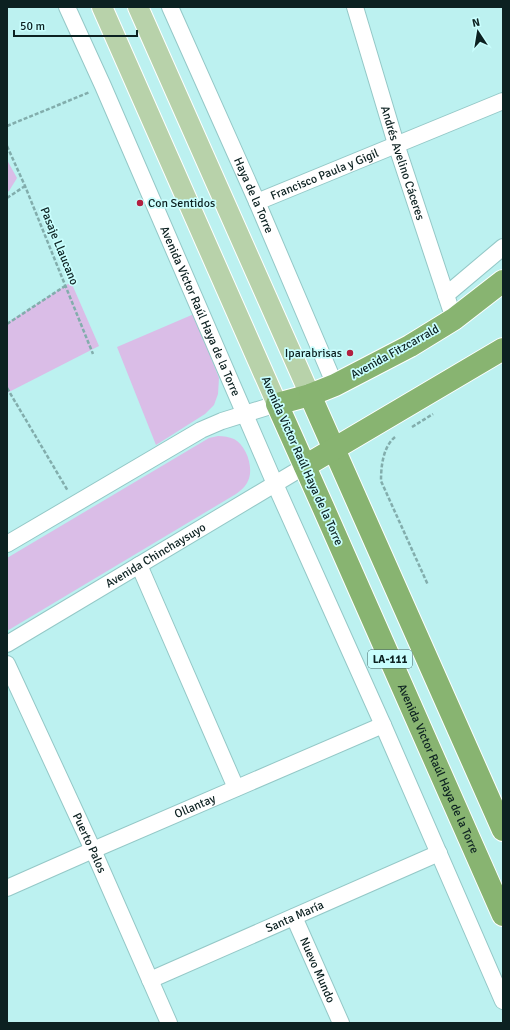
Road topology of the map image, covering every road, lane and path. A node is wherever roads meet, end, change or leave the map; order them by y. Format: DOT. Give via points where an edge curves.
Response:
graph roads {
  1 [pos="67,7"];
  2 [pos="102,7"];
  3 [pos="138,7"];
  4 [pos="170,7"];
  5 [pos="354,7"];
  6 [pos="103,86"];
  7 [pos="503,101"];
  8 [pos="7,126"];
  9 [pos="396,144"];
  10 [pos="7,146"];
  11 [pos="25,186"];
  12 [pos="7,198"];
  13 [pos="257,202"];
  14 [pos="503,247"];
  15 [pos="503,281"];
  16 [pos="65,286"];
  17 [pos="446,295"];
  18 [pos="454,319"];
  19 [pos="7,324"];
  20 [pos="503,349"];
  21 [pos="93,354"];
  22 [pos="335,385"];
  23 [pos="7,388"];
  24 [pos="310,394"];
  25 [pos="277,404"];
  26 [pos="436,412"];
  27 [pos="244,413"];
  28 [pos="412,427"];
  29 [pos="400,434"];
  30 [pos="334,448"];
  31 [pos="305,466"];
  32 [pos="275,484"];
  33 [pos="75,504"];
  34 [pos="7,544"];
  35 [pos="139,565"];
  36 [pos="428,585"];
  37 [pos="7,644"];
  38 [pos="7,664"];
  39 [pos="383,725"];
  40 [pos="236,788"];
  41 [pos="503,830"];
  42 [pos="93,850"];
  43 [pos="439,854"];
  44 [pos="7,888"];
  45 [pos="503,915"];
  46 [pos="294,917"];
  47 [pos="150,980"];
  48 [pos="503,1000"];
  49 [pos="169,1023"];
  50 [pos="341,1023"];
  1 -- 6 [label="street, Avenida Víctor Raúl Haya de la Torre"];
  2 -- 25 [label="main road, Avenida Victor Raúl Haya de la Torre"];
  3 -- 24 [label="main road"];
  4 -- 13 [label="street, Haya de la Torre"];
  5 -- 9 [label="street, Andrés Avelino Cáceres"];
  6 -- 8 [label="path"];
  6 -- 27 [label="street, Avenida Víctor Raúl Haya de la Torre"];
  7 -- 9 [label="street, Francisco Paula y Gigil"];
  9 -- 13 [label="street, Francisco Paula y Gigil"];
  9 -- 17 [label="street, Andrés Avelino Cáceres"];
  10 -- 11 [label="path, Pasaje Llaucano"];
  11 -- 12 [label="path"];
  11 -- 16 [label="path, Pasaje Llaucano"];
  13 -- 22 [label="street, Haya de la Torre"];
  14 -- 17 [label="street"];
  15 -- 18 [label="highway, Avenida Fitzcarrald"];
  16 -- 19 [label="path"];
  16 -- 21 [label="path, Pasaje Llaucano"];
  17 -- 18 [label="street, Andrés Avelino Cáceres"];
  18 -- 22 [label="highway, Avenida Fitzcarrald" via="410,346"];
  20 -- 30 [label="highway"];
  22 -- 24 [label="highway, Avenida Fitzcarrald"];
  23 -- 33 [label="path"];
  24 -- 25 [label="highway, Avenida Fitzcarrald"];
  24 -- 30 [label="highway, LA-111"];
  25 -- 27 [label="street"];
  25 -- 31 [label="highway, Avenida Victor Raúl Haya de la Torre / LA-111"];
  26 -- 28 [label="path"];
  27 -- 32 [label="street, Avenida Víctor Raúl Haya de la Torre"];
  27 -- 33 [label="street" via="201,430"];
  29 -- 36 [label="path" via="387,448 381,466 381,481"];
  30 -- 31 [label="highway"];
  30 -- 41 [label="highway, LA-111"];
  31 -- 32 [label="street, Avenida Chinchaysuyo"];
  31 -- 45 [label="highway, Avenida Victor Raúl Haya de la Torre / LA-111"];
  32 -- 35 [label="street, Avenida Chinchaysuyo"];
  32 -- 39 [label="street, Avenida Víctor Raúl Haya de la Torre"];
  33 -- 34 [label="street"];
  35 -- 37 [label="street, Avenida Chinchaysuyo"];
  35 -- 40 [label="street"];
  38 -- 42 [label="street, Puerto Palos"];
  39 -- 40 [label="street, Ollantay"];
  39 -- 43 [label="street, Avenida Víctor Raúl Haya de la Torre"];
  40 -- 42 [label="street, Ollantay"];
  42 -- 44 [label="street, Ollantay"];
  42 -- 47 [label="street, Puerto Palos"];
  43 -- 46 [label="street, Santa María"];
  43 -- 48 [label="street, Avenida Víctor Raúl Haya de la Torre"];
  46 -- 47 [label="street, Santa María"];
  46 -- 50 [label="street, Nuevo Mundo"];
  47 -- 49 [label="street, Puerto Palos"];
}
